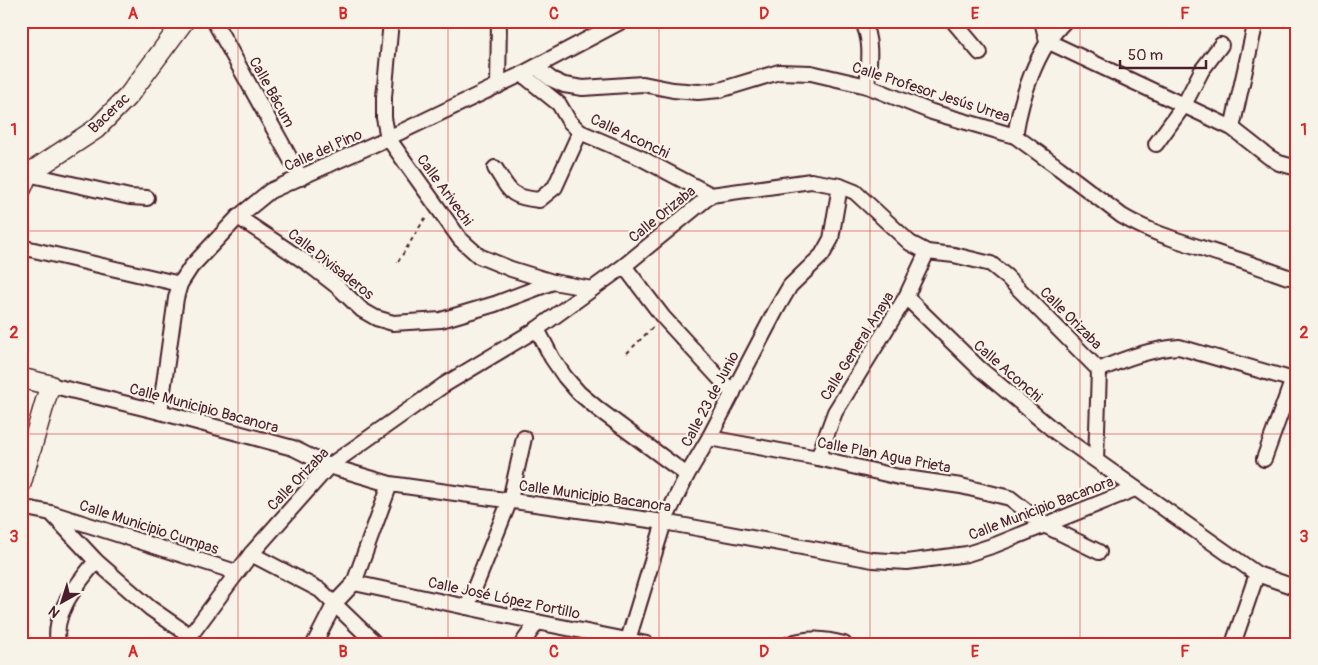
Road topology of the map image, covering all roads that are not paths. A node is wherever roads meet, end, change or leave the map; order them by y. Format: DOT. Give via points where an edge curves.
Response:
graph roads {
  1 [pos="184,21"];
  2 [pos="214,21"];
  3 [pos="391,21"];
  4 [pos="499,21"];
  5 [pos="622,21"];
  6 [pos="862,21"];
  7 [pos="953,21"];
  8 [pos="1042,21"];
  9 [pos="1065,21"];
  10 [pos="1256,21"];
  11 [pos="1048,42"];
  12 [pos="1221,45"];
  13 [pos="980,52"];
  14 [pos="536,67"];
  15 [pos="522,74"];
  16 [pos="498,86"];
  17 [pos="867,86"];
  18 [pos="1184,105"];
  19 [pos="1232,128"];
  20 [pos="580,132"];
  21 [pos="1015,136"];
  22 [pos="388,138"];
  23 [pos="1156,144"];
  24 [pos="495,168"];
  25 [pos="1297,168"];
  26 [pos="301,178"];
  27 [pos="24,179"];
  28 [pos="840,186"];
  29 [pos="711,195"];
  30 [pos="148,198"];
  31 [pos="238,217"];
  32 [pos="21,246"];
  33 [pos="927,252"];
  34 [pos="624,266"];
  35 [pos="1288,277"];
  36 [pos="553,282"];
  37 [pos="180,284"];
  38 [pos="592,289"];
  39 [pos="906,297"];
  40 [pos="538,329"];
  41 [pos="1099,370"];
  42 [pos="21,378"];
  43 [pos="1295,380"];
  44 [pos="50,385"];
  45 [pos="733,393"];
  46 [pos="160,412"];
  47 [pos="524,438"];
  48 [pos="709,438"];
  49 [pos="818,458"];
  50 [pos="1264,459"];
  51 [pos="1096,460"];
  52 [pos="329,466"];
  53 [pos="687,475"];
  54 [pos="21,484"];
  55 [pos="390,484"];
  56 [pos="1135,489"];
  57 [pos="510,500"];
  58 [pos="21,507"];
  59 [pos="52,513"];
  60 [pos="664,522"];
  61 [pos="1044,525"];
  62 [pos="1099,552"];
  63 [pos="251,554"];
  64 [pos="96,561"];
  65 [pos="236,572"];
  66 [pos="1257,574"];
  67 [pos="354,583"];
  68 [pos="1297,588"];
  69 [pos="335,603"];
  70 [pos="467,607"];
  71 [pos="537,622"];
  72 [pos="187,639"];
  73 [pos="628,640"];
  74 [pos="58,644"];
  75 [pos="314,644"];
  76 [pos="376,644"];
  77 [pos="522,644"];
  78 [pos="647,644"];
  79 [pos="789,644"];
  80 [pos="844,644"];
  81 [pos="1233,644"];
  1 -- 27 [label="street, Bacerac" via="129,95 96,129"];
  2 -- 26 [label="street, Calle Bácum"];
  3 -- 22 [label="street, Calle Arivechi" via="384,97"];
  4 -- 16 [label="street"];
  5 -- 14 [label="street, Calle del Pino"];
  6 -- 17 [label="street" via="868,31 870,46"];
  7 -- 13 [label="street"];
  8 -- 11 [label="street"];
  9 -- 11 [label="street"];
  10 -- 19 [label="street"];
  11 -- 18 [label="street"];
  11 -- 21 [label="street" via="1027,90"];
  12 -- 18 [label="street" via="1202,70"];
  14 -- 15 [label="street, Calle del Pino"];
  14 -- 17 [label="street, Calle Profesor Jesús Urrea" via="564,85 583,88 643,84 698,92 720,90 779,72 811,73"];
  15 -- 16 [label="street, Calle del Pino"];
  15 -- 20 [label="street, Calle Aconchi" via="559,104"];
  16 -- 22 [label="street, Calle del Pino"];
  17 -- 21 [label="street, Calle Profesor Jesús Urrea" via="932,112"];
  18 -- 19 [label="street"];
  18 -- 23 [label="street"];
  19 -- 25 [label="street" via="1269,157"];
  20 -- 24 [label="street" via="555,187 539,200 522,198 511,192"];
  20 -- 29 [label="street, Calle Aconchi" via="641,158"];
  21 -- 35 [label="street, Calle Profesor Jesús Urrea" via="1132,222 1168,238"];
  22 -- 26 [label="street, Calle del Pino"];
  22 -- 36 [label="street, Calle Arivechi" via="460,239 479,256"];
  26 -- 31 [label="street, Calle del Pino" via="270,191"];
  27 -- 30 [label="street"];
  28 -- 29 [label="street, Calle Orizaba" via="811,181"];
  28 -- 33 [label="street, Calle Orizaba" via="855,192 910,243"];
  28 -- 45 [label="street, Calle 23 de Junio" via="831,239 822,255 790,286"];
  29 -- 34 [label="street, Calle Orizaba"];
  31 -- 36 [label="street, Calle Divisaderos" via="307,263 362,310 393,323 441,320"];
  31 -- 37 [label="street, Calle del Pino" via="191,267"];
  32 -- 37 [label="street"];
  33 -- 39 [label="street, Calle General Anaya"];
  33 -- 41 [label="street, Calle Orizaba" via="991,264"];
  34 -- 38 [label="street, Calle Orizaba"];
  34 -- 45 [label="street" via="662,317"];
  36 -- 38 [label="street, Calle Arivechi"];
  37 -- 46 [label="street, Calle del Pino"];
  38 -- 40 [label="street, Calle Orizaba"];
  39 -- 49 [label="street, Calle General Anaya" via="835,412"];
  39 -- 51 [label="street, Calle Aconchi" via="980,369 1034,415"];
  40 -- 52 [label="street, Calle Orizaba" via="444,386"];
  40 -- 53 [label="street" via="556,364 579,393"];
  41 -- 43 [label="street, Calle Orizaba" via="1144,352 1179,348"];
  41 -- 51 [label="street"];
  42 -- 44 [label="street"];
  43 -- 50 [label="street"];
  44 -- 46 [label="street, Calle Municipio Bacanora"];
  44 -- 54 [label="street"];
  45 -- 48 [label="street, Calle 23 de Junio"];
  46 -- 52 [label="street, Calle Municipio Bacanora" via="293,448"];
  47 -- 57 [label="street"];
  48 -- 49 [label="street, Calle Plan Agua Prieta"];
  48 -- 53 [label="street, Calle 23 de Junio"];
  49 -- 61 [label="street, Calle Plan Agua Prieta" via="1010,498"];
  51 -- 56 [label="street"];
  52 -- 55 [label="street, Calle Municipio Bacanora"];
  52 -- 63 [label="street, Calle Orizaba"];
  53 -- 60 [label="street, Calle 23 de Junio"];
  55 -- 57 [label="street, Calle Municipio Bacanora"];
  55 -- 67 [label="street"];
  56 -- 61 [label="street, Calle Municipio Bacanora"];
  56 -- 66 [label="street"];
  57 -- 60 [label="street, Calle Municipio Bacanora"];
  57 -- 70 [label="street"];
  58 -- 59 [label="street, Calle Municipio Cumpas"];
  59 -- 64 [label="street, Calle Municipio Cumpas"];
  59 -- 65 [label="street, Calle Municipio Cumpas"];
  60 -- 61 [label="street, Calle Municipio Bacanora" via="873,560 908,562 967,554"];
  60 -- 73 [label="street, Calle 23 de Junio"];
  61 -- 62 [label="street, Calle Plan Agua Prieta"];
  63 -- 65 [label="street, Calle Orizaba"];
  63 -- 69 [label="street" via="320,590"];
  64 -- 72 [label="street, Calle Municipio Cumpas"];
  64 -- 74 [label="street" via="64,606 58,626"];
  65 -- 72 [label="street, Calle Orizaba"];
  66 -- 68 [label="street"];
  66 -- 81 [label="street"];
  67 -- 69 [label="street"];
  67 -- 70 [label="street, Calle José López Portillo"];
  69 -- 75 [label="street"];
  69 -- 76 [label="street"];
  70 -- 71 [label="street, Calle José López Portillo"];
  71 -- 73 [label="street, Calle José López Portillo"];
  71 -- 77 [label="street"];
  73 -- 78 [label="street, Calle José López Portillo"];
  79 -- 80 [label="street" via="814,638"];
}
